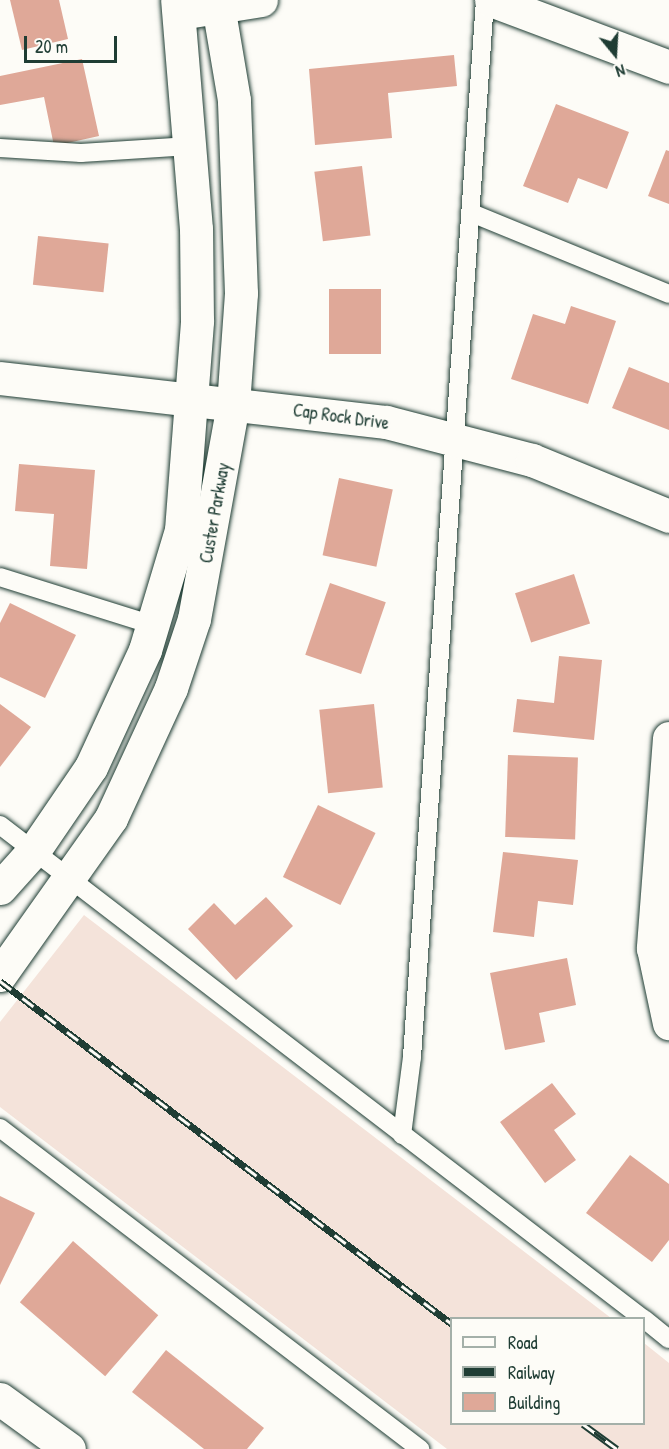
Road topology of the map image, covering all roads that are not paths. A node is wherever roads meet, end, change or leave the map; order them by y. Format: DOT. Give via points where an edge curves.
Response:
graph roads {
  1 [pos="261,0"];
  2 [pos="485,0"];
  3 [pos="491,0"];
  4 [pos="217,3"];
  5 [pos="178,7"];
  6 [pos="669,67"];
  7 [pos="190,147"];
  8 [pos="0,148"];
  9 [pos="474,214"];
  10 [pos="669,294"];
  11 [pos="0,378"];
  12 [pos="192,400"];
  13 [pos="233,405"];
  14 [pos="457,440"];
  15 [pos="669,516"];
  16 [pos="0,577"];
  17 [pos="153,626"];
  18 [pos="669,738"];
  19 [pos="666,807"];
  20 [pos="0,825"];
  21 [pos="35,849"];
  22 [pos="70,882"];
  23 [pos="0,888"];
  24 [pos="0,975"];
  25 [pos="669,1023"];
  26 [pos="0,1128"];
  27 [pos="402,1135"];
  28 [pos="640,1317"];
  29 [pos="645,1321"];
  30 [pos="669,1339"];
  31 [pos="0,1399"];
  32 [pos="69,1449"];
  33 [pos="420,1449"];
  1 -- 4 [label="street"];
  2 -- 9 [label="lane"];
  3 -- 6 [label="street"];
  4 -- 5 [label="street"];
  4 -- 13 [label="street, Custer Parkway" via="234,100 242,207"];
  5 -- 7 [label="street, Custer Parkway"];
  7 -- 8 [label="lane" via="81,153"];
  7 -- 12 [label="street, Custer Parkway" via="197,321"];
  9 -- 10 [label="lane"];
  9 -- 14 [label="lane"];
  11 -- 12 [label="street, Cap Rock Drive"];
  12 -- 13 [label="street, Cap Rock Drive"];
  12 -- 17 [label="street, Custer Parkway" via="181,530"];
  13 -- 14 [label="street, Cap Rock Drive" via="365,419"];
  13 -- 22 [label="street, Custer Parkway" via="196,608 171,688 111,818"];
  14 -- 15 [label="street, Cap Rock Drive" via="532,460"];
  14 -- 27 [label="lane"];
  16 -- 17 [label="lane"];
  17 -- 21 [label="street, Custer Parkway" via="91,766"];
  18 -- 19 [label="street"];
  19 -- 25 [label="street" via="653,948"];
  20 -- 21 [label="lane"];
  21 -- 22 [label="lane"];
  21 -- 23 [label="street, Custer Parkway"];
  22 -- 24 [label="street, Custer Parkway"];
  22 -- 27 [label="lane"];
  26 -- 33 [label="lane"];
  27 -- 28 [label="lane"];
  29 -- 30 [label="lane"];
  31 -- 32 [label="street"];
}
